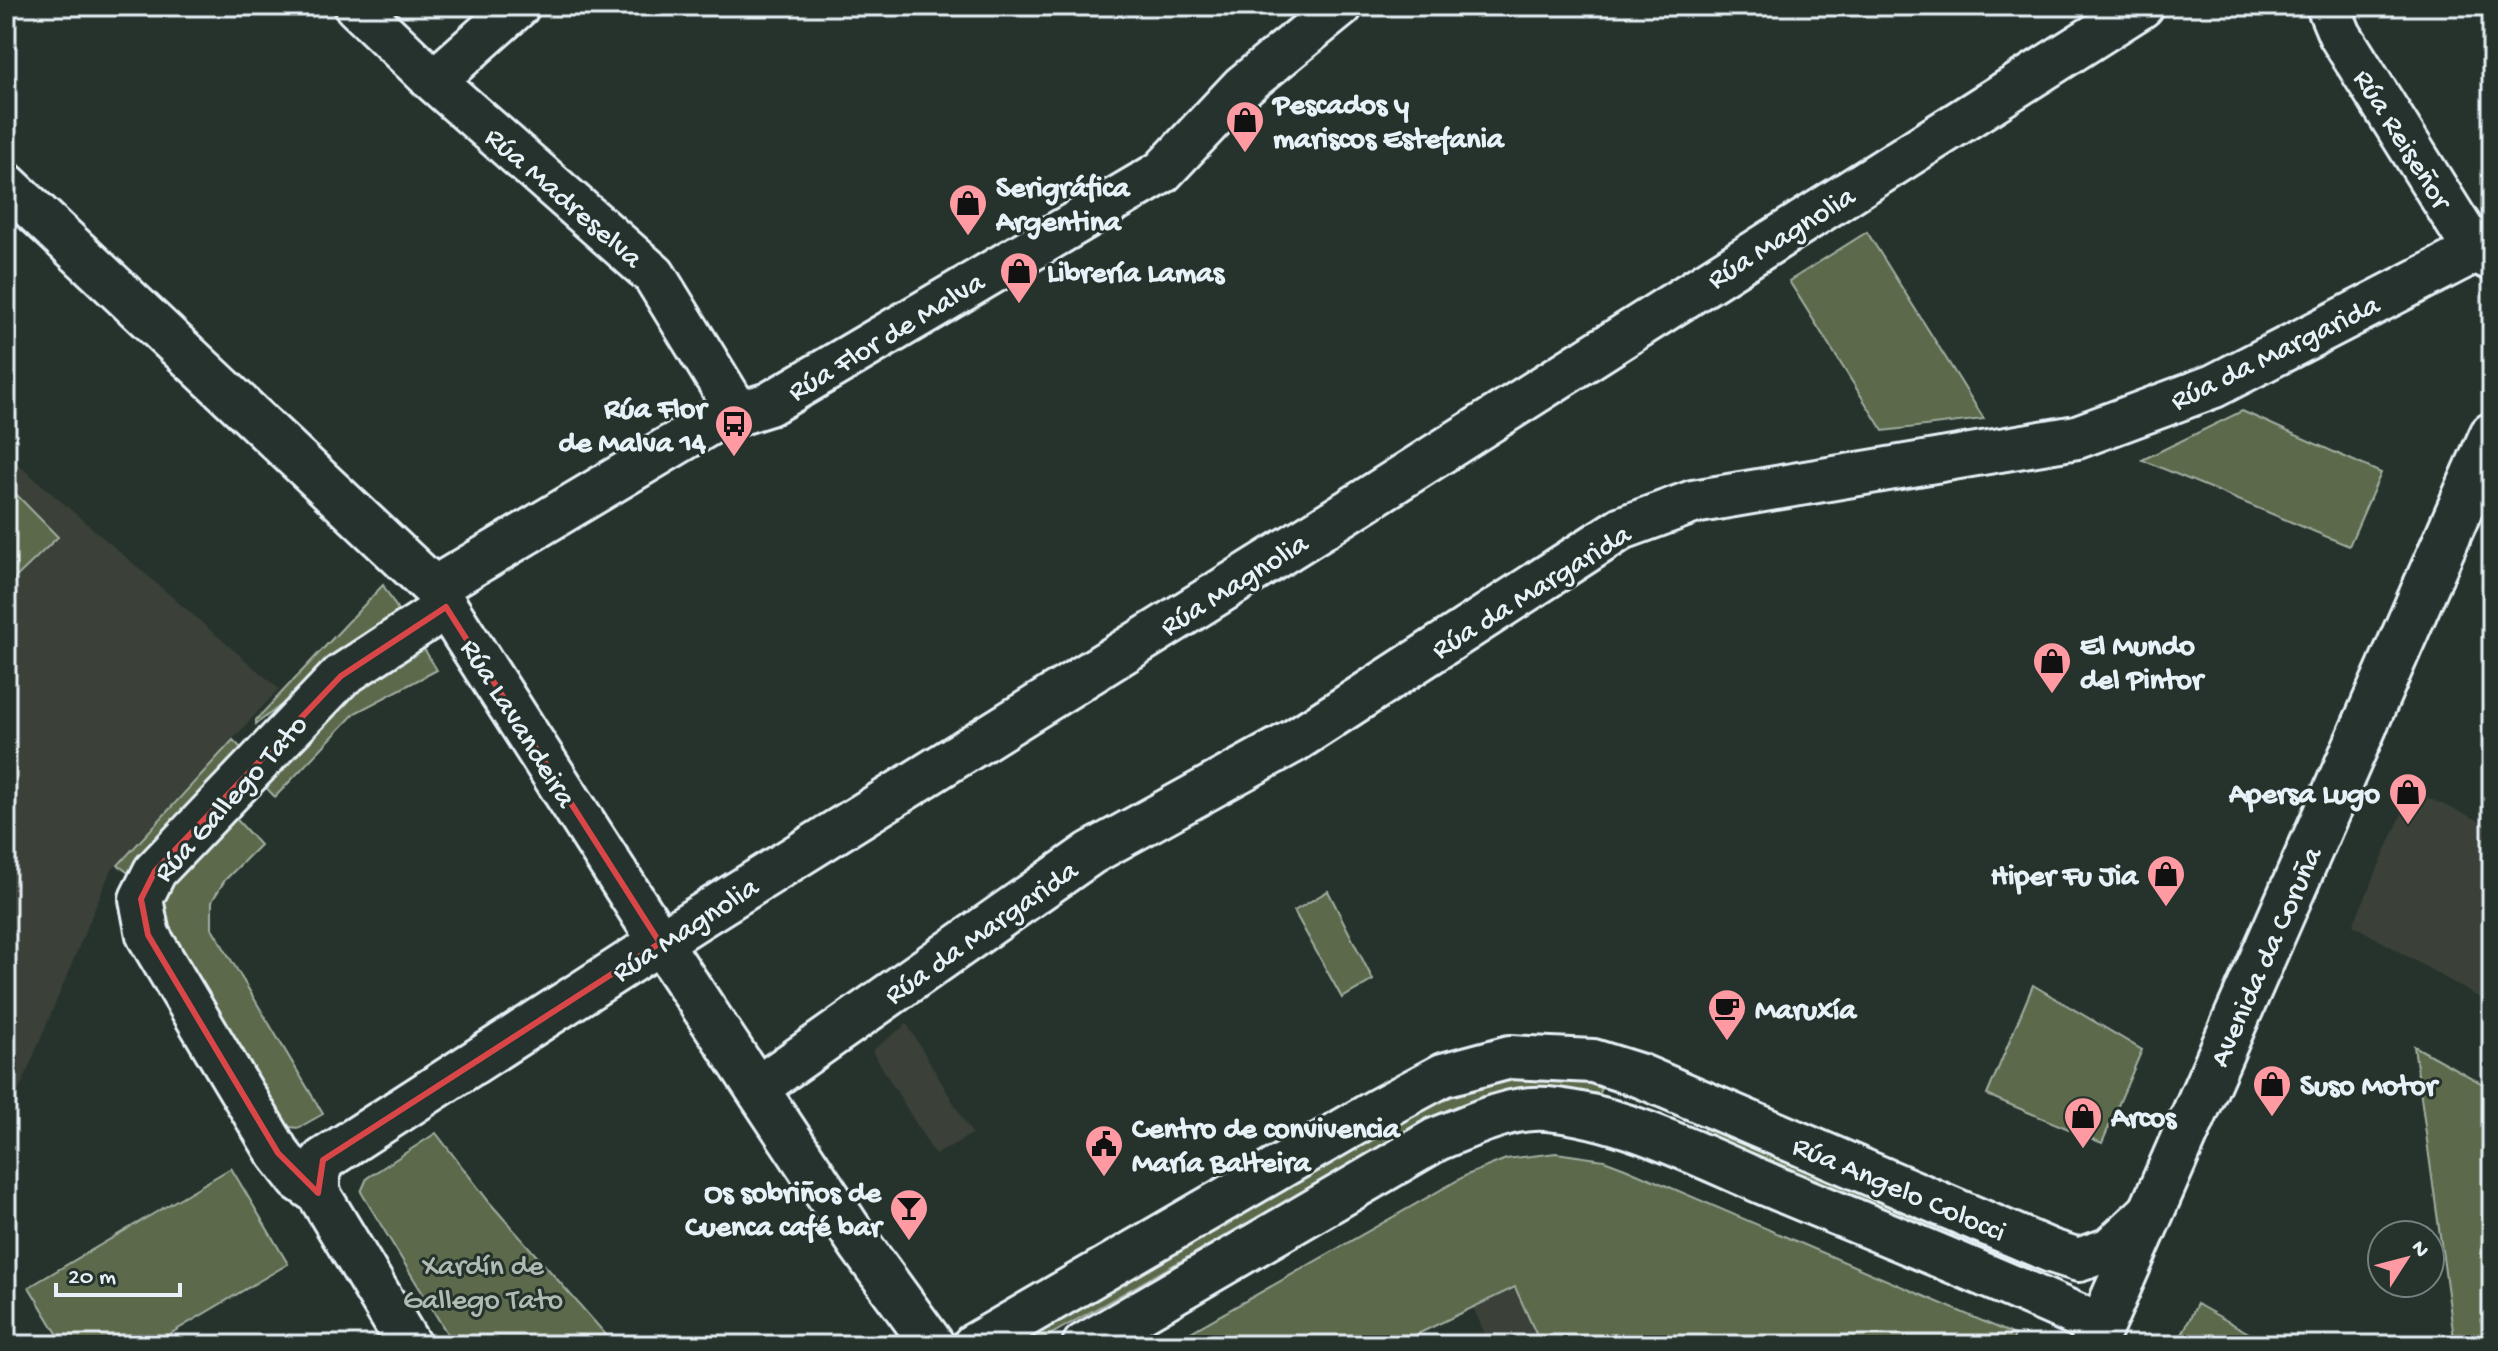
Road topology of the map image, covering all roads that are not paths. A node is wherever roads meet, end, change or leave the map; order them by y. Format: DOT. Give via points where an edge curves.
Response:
graph roads {
  1 [pos="356,6"];
  2 [pos="518,6"];
  3 [pos="1341,6"];
  4 [pos="2142,6"];
  5 [pos="2328,6"];
  6 [pos="434,81"];
  7 [pos="6,184"];
  8 [pos="2484,255"];
  9 [pos="739,414"];
  10 [pos="2492,435"];
  11 [pos="440,597"];
  12 [pos="660,943"];
  13 [pos="1641,1076"];
  14 [pos="757,1088"];
  15 [pos="1623,1126"];
  16 [pos="320,1176"];
  17 [pos="2150,1212"];
  18 [pos="2097,1336"];
  19 [pos="409,1345"];
  20 [pos="933,1345"];
  21 [pos="974,1345"];
  22 [pos="1084,1345"];
  1 -- 6 [label="street, Rúa Madreselva"];
  2 -- 6 [label="street"];
  3 -- 9 [label="street, Rúa Flor de Malva" via="1243,86 1162,172 769,404"];
  4 -- 12 [label="street, Rúa Magnolia"];
  5 -- 8 [label="street, Rúa Reiseñor" via="2340,35"];
  6 -- 9 [label="street, Rúa Madreselva" via="654,275"];
  7 -- 11 [label="street, Rúa Lavandeira"];
  8 -- 14 [label="street, Rúa da Margarida" via="2214,386 2077,437 1693,502 1622,528 1294,741 1091,853"];
  9 -- 11 [label="street, Rúa Flor de Malva" via="712,422"];
  10 -- 17 [label="street, Avenida da Coruña"];
  11 -- 12 [label="street, Rúa Lavandeira"];
  11 -- 16 [label="street, Rúa Gallego Tato" via="341,676 155,871 141,899 148,935 278,1153 299,1180"];
  12 -- 14 [label="street, Rúa Lavandeira"];
  12 -- 16 [label="street, Rúa Magnolia"];
  13 -- 15 [label="street"];
  13 -- 17 [label="street, Rúa Angelo Colocci" via="2079,1260 2110,1249"];
  13 -- 21 [label="street, Rúa Angelo Colocci" via="1593,1061 1510,1057 1443,1075"];
  14 -- 20 [label="street, Rúa Lavandeira"];
  15 -- 18 [label="street, Rúa Angelo Colocci" via="1919,1247"];
  15 -- 22 [label="street, Rúa Angelo Colocci" via="1544,1109 1497,1115 1449,1134"];
  16 -- 19 [label="street, Rúa Gallego Tato"];
  17 -- 18 [label="street, Avenida da Coruña"];
}
